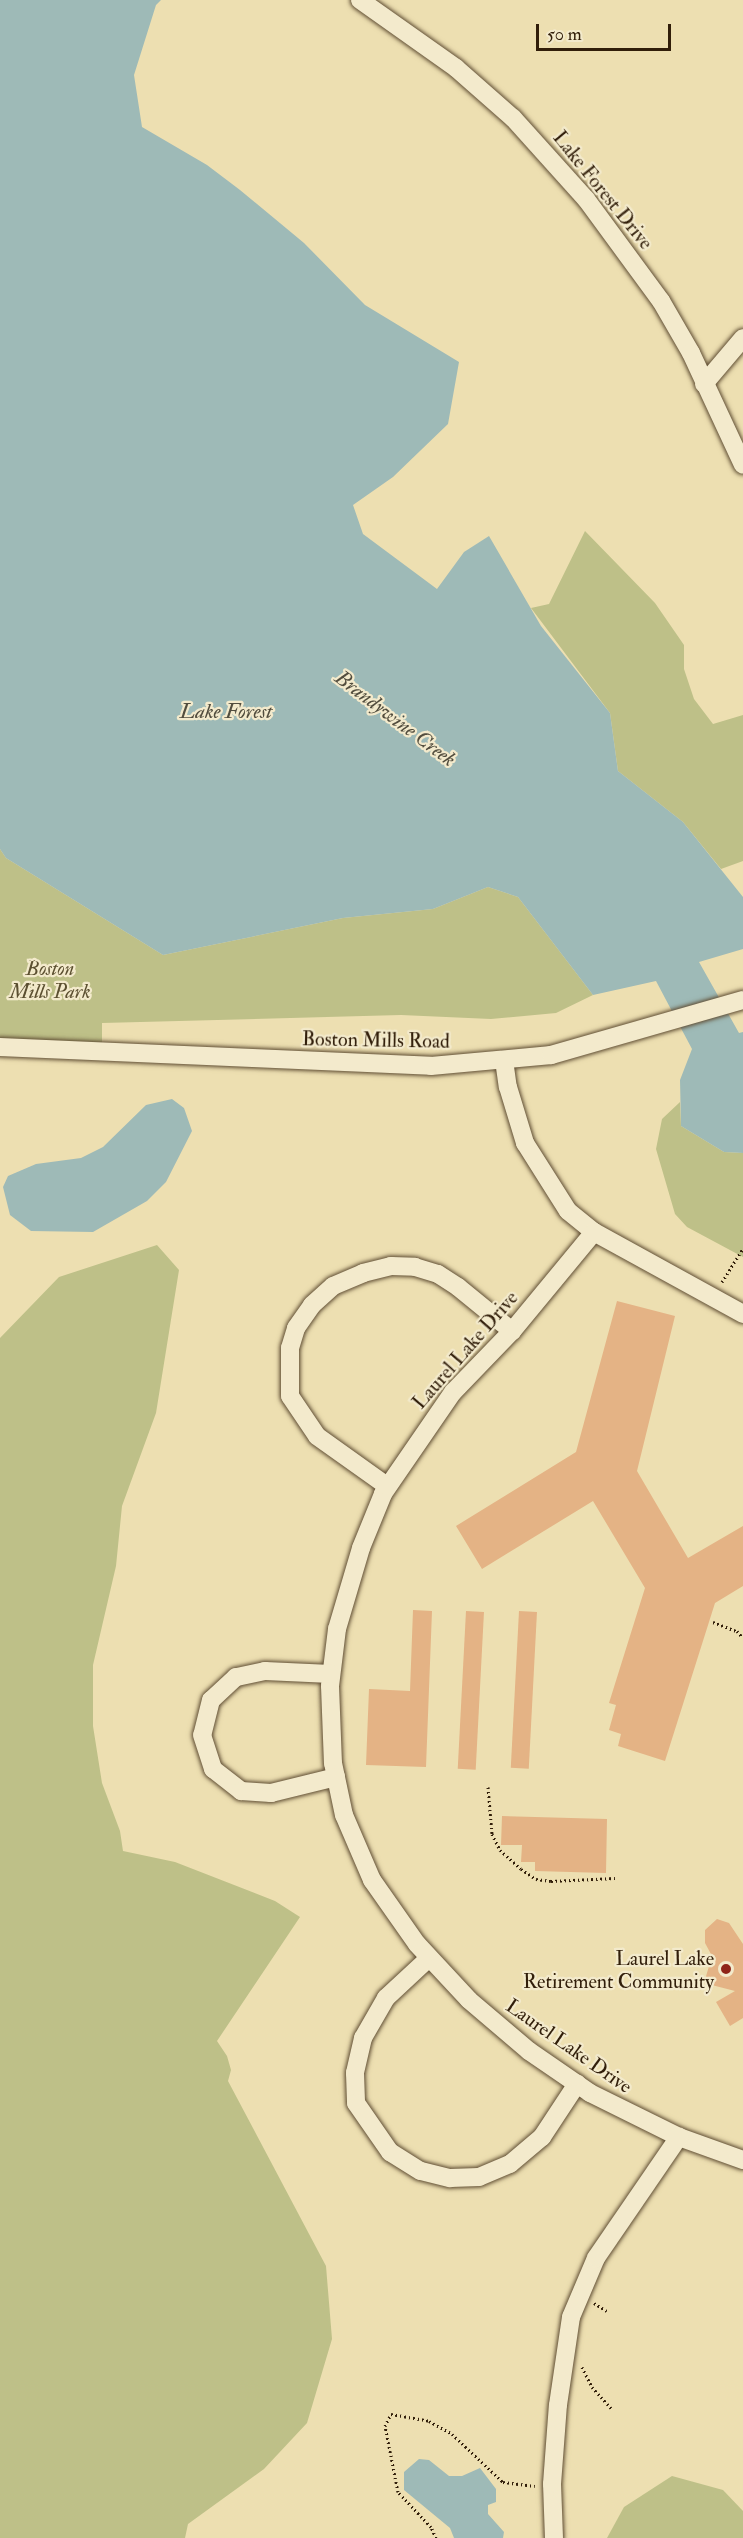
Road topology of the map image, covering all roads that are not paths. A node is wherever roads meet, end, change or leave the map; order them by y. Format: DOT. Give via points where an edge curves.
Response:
graph roads {
  1 [pos="360,0"];
  2 [pos="743,338"];
  3 [pos="704,384"];
  4 [pos="743,465"];
  5 [pos="743,1000"];
  6 [pos="0,1047"];
  7 [pos="504,1060"];
  8 [pos="594,1232"];
  9 [pos="743,1314"];
  10 [pos="512,1332"];
  11 [pos="387,1486"];
  12 [pos="332,1674"];
  13 [pos="336,1777"];
  14 [pos="429,1958"];
  15 [pos="577,2084"];
  16 [pos="679,2137"];
  17 [pos="743,2160"];
  18 [pos="555,2538"];
  1 -- 3 [label="street, Lake Forest Drive" via="456,68 513,118 549,157 609,229 661,301"];
  2 -- 3 [label="street"];
  3 -- 4 [label="street, Lake Forest Drive"];
  5 -- 7 [label="street, Boston Mills Road" via="551,1055"];
  6 -- 7 [label="street, Boston Mills Road" via="357,1065 431,1066"];
  7 -- 8 [label="street" via="525,1143 568,1211"];
  8 -- 9 [label="street"];
  8 -- 10 [label="street, Laurel Lake Drive"];
  10 -- 11 [label="street, Laurel Lake Drive" via="453,1392"];
  10 -- 11 [label="street" via="458,1287 438,1274 415,1267 391,1266 363,1272 333,1287 312,1305 296,1328 290,1348 290,1396 317,1436"];
  11 -- 12 [label="street, Laurel Lake Drive" via="343,1605"];
  12 -- 13 [label="street, Laurel Lake Drive" via="329,1707"];
  12 -- 13 [label="street" via="265,1671 236,1677 212,1700 202,1735 213,1769 241,1791 271,1793"];
  13 -- 14 [label="street, Laurel Lake Drive" via="344,1815 372,1881"];
  14 -- 15 [label="street, Laurel Lake Drive" via="495,2024"];
  14 -- 15 [label="street" via="386,1998 363,2038 355,2073 356,2103 390,2152 421,2171 450,2178 479,2177 510,2164 542,2137"];
  15 -- 16 [label="street, Laurel Lake Drive"];
  16 -- 17 [label="street, Laurel Lake Drive"];
  16 -- 18 [label="street" via="596,2258 564,2344 552,2484"];
}
